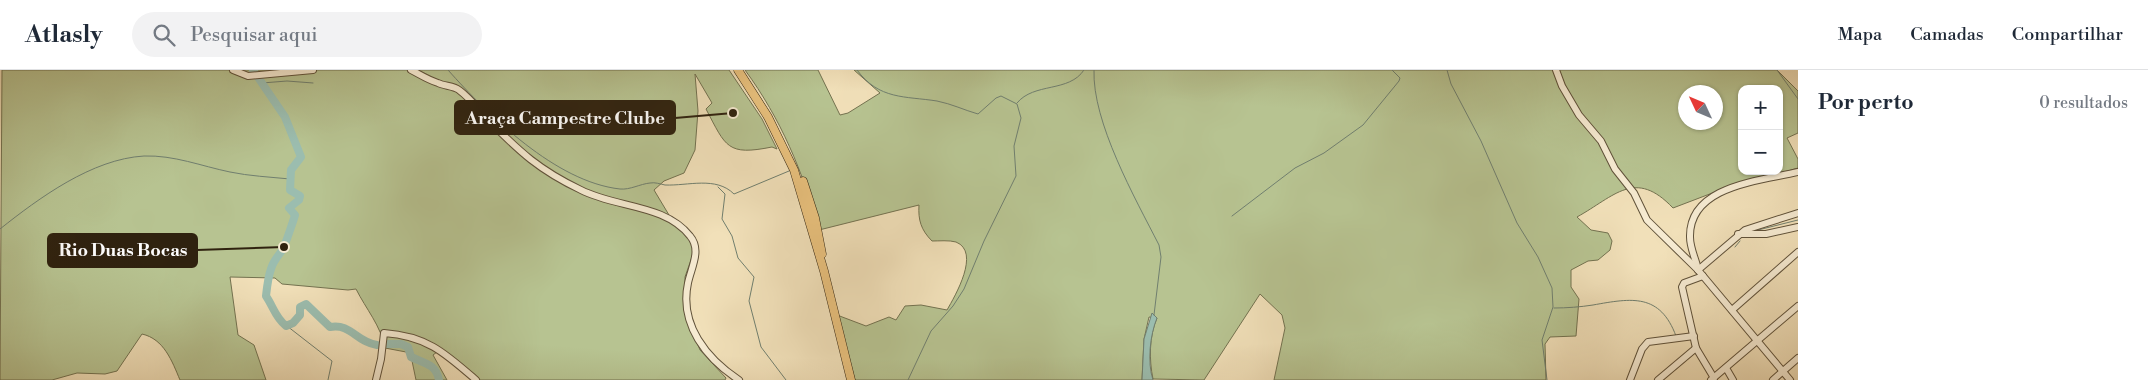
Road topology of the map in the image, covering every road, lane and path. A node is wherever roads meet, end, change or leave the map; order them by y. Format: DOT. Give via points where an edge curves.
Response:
graph roads {
  1 [pos="233,70"];
  2 [pos="313,70"];
  3 [pos="411,70"];
  4 [pos="738,70"];
  5 [pos="742,70"];
  6 [pos="1556,70"];
  7 [pos="1798,172"];
  8 [pos="1798,213"];
  9 [pos="1797,230"];
  10 [pos="1738,234"];
  11 [pos="1798,252"];
  12 [pos="824,271"];
  13 [pos="1700,273"];
  14 [pos="1798,306"];
  15 [pos="1732,310"];
  16 [pos="1694,336"];
  17 [pos="1758,341"];
  18 [pos="1696,348"];
  19 [pos="1798,358"];
  20 [pos="1726,368"];
  21 [pos="1783,372"];
  22 [pos="1712,379"];
  23 [pos="376,380"];
  24 [pos="476,380"];
  25 [pos="739,380"];
  26 [pos="851,380"];
  27 [pos="1630,380"];
  28 [pos="1658,380"];
  29 [pos="1733,380"];
  30 [pos="1773,380"];
  31 [pos="1790,380"];
  1 -- 2 [label="street" via="248,76"];
  3 -- 25 [label="street" via="460,90 532,163 549,174 583,192 614,203 657,212 684,229 696,248 688,284 690,319 709,358"];
  4 -- 12 [label="main road" via="768,116 794,170"];
  5 -- 12 [label="main road" via="764,101 798,167 815,218"];
  6 -- 13 [label="street" via="1579,115 1601,141 1647,220"];
  7 -- 13 [label="street" via="1729,190 1711,196 1703,203 1693,219 1690,236"];
  8 -- 10 [label="street"];
  9 -- 10 [label="street"];
  10 -- 13 [label="street"];
  11 -- 15 [label="street"];
  12 -- 26 [label="main road"];
  13 -- 15 [label="street"];
  13 -- 16 [label="street" via="1682,286"];
  14 -- 17 [label="street"];
  15 -- 17 [label="street"];
  16 -- 18 [label="street"];
  16 -- 27 [label="street" via="1648,342"];
  17 -- 20 [label="street"];
  17 -- 21 [label="street"];
  18 -- 22 [label="street"];
  18 -- 28 [label="street"];
  19 -- 21 [label="street"];
  20 -- 22 [label="street"];
  20 -- 29 [label="street"];
  21 -- 30 [label="street"];
  21 -- 31 [label="street"];
  23 -- 24 [label="street" via="384,333 430,343"];
}
